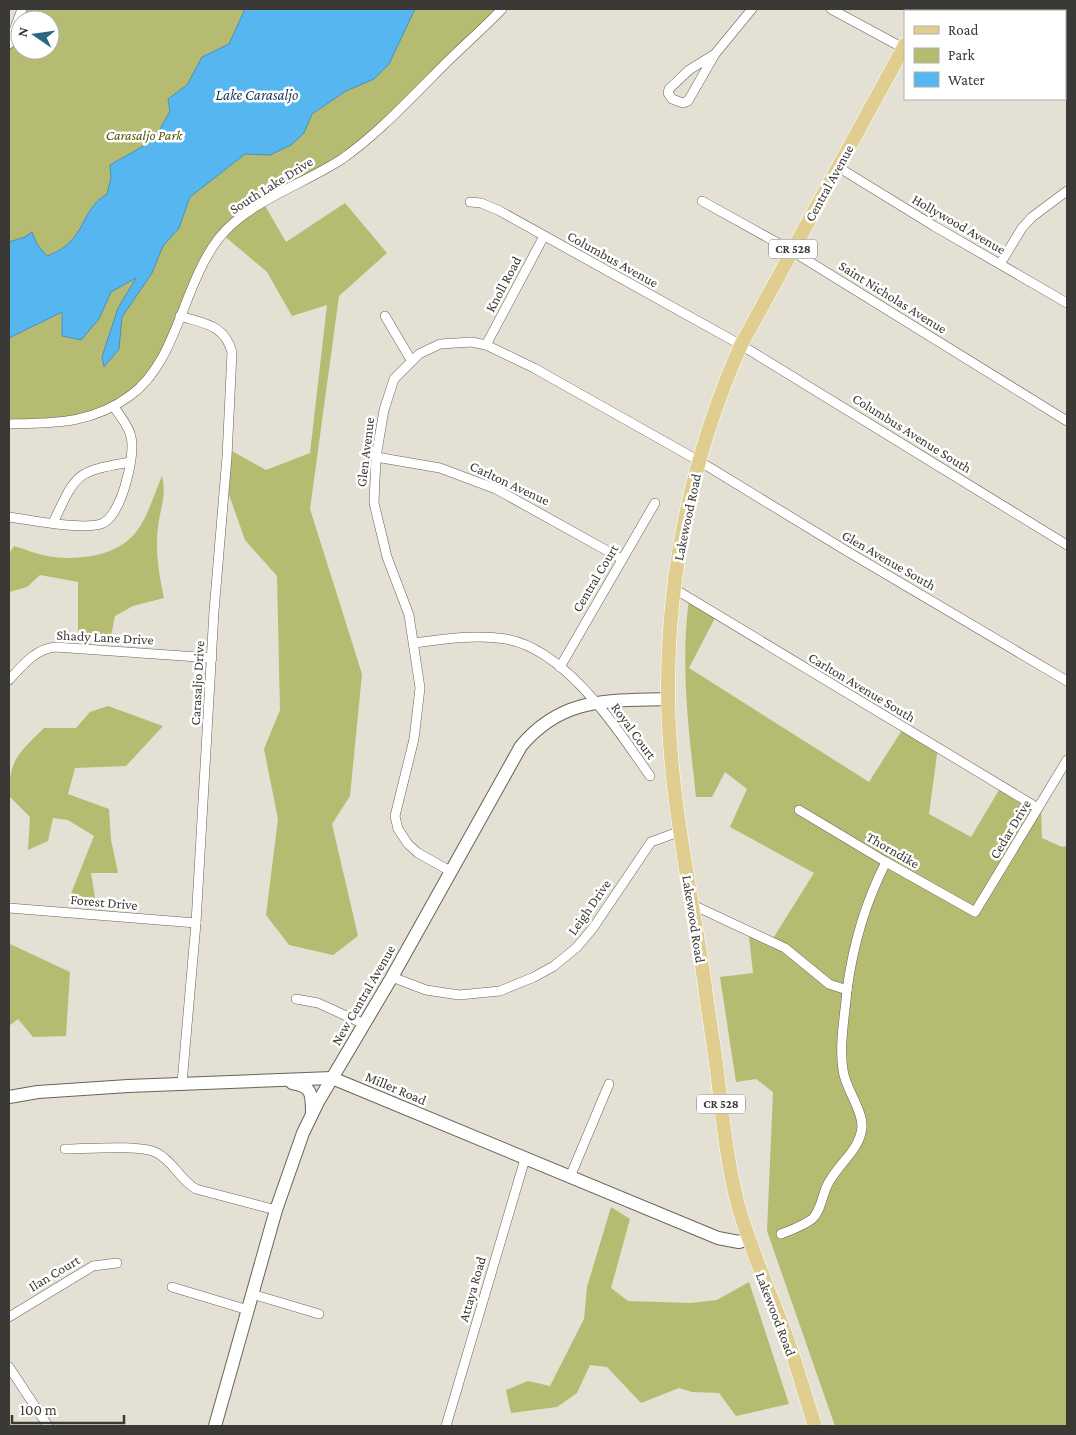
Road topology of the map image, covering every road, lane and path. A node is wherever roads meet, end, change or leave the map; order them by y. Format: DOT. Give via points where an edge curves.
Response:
graph roads {
  1 [pos="22,9"];
  2 [pos="502,9"];
  3 [pos="752,9"];
  4 [pos="831,9"];
  5 [pos="9,44"];
  6 [pos="904,47"];
  7 [pos="715,54"];
  8 [pos="838,167"];
  9 [pos="1067,191"];
  10 [pos="702,201"];
  11 [pos="470,202"];
  12 [pos="544,236"];
  13 [pos="792,251"];
  14 [pos="1000,264"];
  15 [pos="1067,303"];
  16 [pos="180,316"];
  17 [pos="385,316"];
  18 [pos="486,345"];
  19 [pos="741,345"];
  20 [pos="411,360"];
  21 [pos="114,407"];
  22 [pos="1067,421"];
  23 [pos="9,424"];
  24 [pos="376,457"];
  25 [pos="698,461"];
  26 [pos="130,462"];
  27 [pos="655,503"];
  28 [pos="9,517"];
  29 [pos="54,523"];
  30 [pos="1067,545"];
  31 [pos="622,559"];
  32 [pos="673,588"];
  33 [pos="414,643"];
  34 [pos="212,658"];
  35 [pos="560,667"];
  36 [pos="9,680"];
  37 [pos="1067,681"];
  38 [pos="668,699"];
  39 [pos="596,702"];
  40 [pos="1067,760"];
  41 [pos="650,776"];
  42 [pos="1038,808"];
  43 [pos="799,810"];
  44 [pos="680,830"];
  45 [pos="886,862"];
  46 [pos="450,871"];
  47 [pos="693,905"];
  48 [pos="9,908"];
  49 [pos="975,912"];
  50 [pos="196,923"];
  51 [pos="392,977"];
  52 [pos="847,990"];
  53 [pos="296,999"];
  54 [pos="364,1024"];
  55 [pos="332,1078"];
  56 [pos="270,1080"];
  57 [pos="182,1083"];
  58 [pos="609,1084"];
  59 [pos="9,1097"];
  60 [pos="312,1116"];
  61 [pos="65,1149"];
  62 [pos="525,1159"];
  63 [pos="570,1178"];
  64 [pos="276,1210"];
  65 [pos="781,1234"];
  66 [pos="749,1239"];
  67 [pos="117,1263"];
  68 [pos="172,1287"];
  69 [pos="252,1294"];
  70 [pos="248,1310"];
  71 [pos="319,1314"];
  72 [pos="9,1316"];
  73 [pos="9,1366"];
  74 [pos="48,1426"];
  75 [pos="215,1426"];
  76 [pos="446,1426"];
  77 [pos="815,1426"];
  1 -- 5 [label="street"];
  2 -- 16 [label="street, South Lake Drive" via="379,130 342,159 244,215 221,236 207,253"];
  3 -- 7 [label="street"];
  4 -- 6 [label="street"];
  6 -- 8 [label="main road, Central Avenue / CR 528"];
  7 -- 7 [label="street" via="688,101 683,103 672,99 669,89 689,70"];
  8 -- 13 [label="main road, Central Avenue / CR 528"];
  8 -- 14 [label="street, Hollywood Avenue"];
  9 -- 14 [label="street" via="1032,217"];
  10 -- 13 [label="street, Saint Nicholas Avenue"];
  11 -- 12 [label="street, Columbus Avenue" via="498,210"];
  12 -- 18 [label="street, Knoll Road"];
  12 -- 19 [label="street, Columbus Avenue"];
  13 -- 19 [label="main road, Central Avenue / CR 528"];
  13 -- 22 [label="street, Saint Nicholas Avenue"];
  14 -- 15 [label="street, Hollywood Avenue"];
  16 -- 21 [label="street, South Lake Drive" via="163,357 151,376"];
  16 -- 34 [label="street, Carasaljo Drive" via="223,332 232,352 228,457"];
  17 -- 20 [label="street"];
  18 -- 20 [label="street, Glen Avenue" via="440,344"];
  18 -- 25 [label="street, Glen Avenue" via="534,368"];
  19 -- 25 [label="main road, Central Avenue / CR 528"];
  19 -- 30 [label="street, Columbus Avenue South"];
  20 -- 24 [label="street, Glen Avenue" via="394,379 384,410"];
  21 -- 23 [label="street, South Lake Drive" via="56,423"];
  21 -- 26 [label="street" via="132,437"];
  24 -- 31 [label="street, Carlton Avenue" via="440,468 489,486"];
  24 -- 33 [label="street, Glen Avenue" via="374,503 387,557 409,615"];
  25 -- 32 [label="main road, Lakewood Road / CR 528" via="685,513"];
  25 -- 37 [label="street, Glen Avenue South"];
  26 -- 29 [label="street" via="94,469 78,477"];
  26 -- 29 [label="street" via="117,506 104,523"];
  27 -- 31 [label="street, Central Court"];
  28 -- 29 [label="street"];
  31 -- 35 [label="street, Central Court"];
  32 -- 38 [label="main road, Lakewood Road / CR 528"];
  32 -- 42 [label="street, Carlton Avenue South"];
  33 -- 35 [label="street, Royal Court" via="452,638 504,639 540,654"];
  33 -- 46 [label="street, Glen Avenue" via="420,688 418,711 395,816 398,829 408,844"];
  34 -- 36 [label="street, Shady Lane Drive" via="49,647 29,659"];
  34 -- 50 [label="street, Carasaljo Drive"];
  35 -- 39 [label="street, Royal Court"];
  38 -- 39 [label="street, New Central Avenue"];
  38 -- 44 [label="main road, Lakewood Road / CR 528"];
  39 -- 41 [label="street, Royal Court"];
  39 -- 46 [label="street, New Central Avenue" via="550,718 534,730 503,775"];
  40 -- 42 [label="street, Cedar Drive"];
  42 -- 49 [label="street, Cedar Drive"];
  43 -- 45 [label="street, Thorndike"];
  44 -- 47 [label="main road, Lakewood Road / CR 528"];
  44 -- 51 [label="street, Leigh Drive" via="650,842 577,947 534,978 500,991 459,996 426,990"];
  45 -- 49 [label="street, Thorndike"];
  45 -- 52 [label="street" via="863,915 852,953"];
  46 -- 51 [label="street, New Central Avenue"];
  47 -- 52 [label="street" via="785,948 829,984"];
  47 -- 66 [label="main road, Lakewood Road / CR 528" via="726,1151"];
  48 -- 50 [label="street, Forest Drive"];
  50 -- 57 [label="street, Carasaljo Drive"];
  51 -- 54 [label="street, New Central Avenue"];
  52 -- 65 [label="street" via="843,1071 862,1121 860,1134 854,1148 829,1180 818,1213 802,1226"];
  53 -- 54 [label="street" via="318,1003"];
  54 -- 55 [label="street, New Central Avenue"];
  55 -- 56 [label="street, Miller Road"];
  55 -- 60 [label="street, New Central Avenue"];
  55 -- 62 [label="street, Miller Road"];
  56 -- 57 [label="street, Miller Road"];
  56 -- 60 [label="street" via="303,1085 309,1090"];
  57 -- 59 [label="street, Miller Road" via="38,1092"];
  58 -- 63 [label="street"];
  60 -- 64 [label="street, New Central Avenue"];
  61 -- 64 [label="street" via="148,1149 164,1158 196,1189"];
  62 -- 63 [label="street, Miller Road"];
  62 -- 76 [label="street, Attaya Road"];
  63 -- 66 [label="street, Miller Road" via="718,1238 739,1242"];
  64 -- 69 [label="street, New Central Avenue"];
  66 -- 77 [label="main road, Lakewood Road / CR 528"];
  67 -- 72 [label="street, Ilan Court" via="94,1266"];
  68 -- 70 [label="street"];
  69 -- 70 [label="street, New Central Avenue"];
  69 -- 71 [label="street"];
  70 -- 75 [label="street, New Central Avenue"];
  73 -- 74 [label="street"];
}
